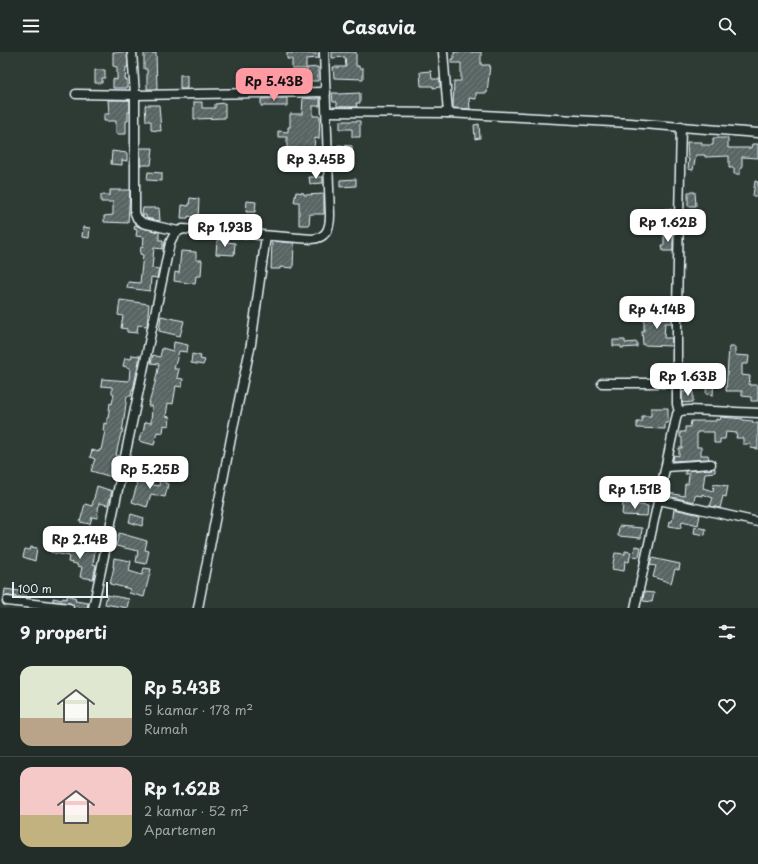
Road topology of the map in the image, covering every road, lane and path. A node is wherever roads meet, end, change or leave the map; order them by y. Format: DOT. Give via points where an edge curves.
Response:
graph roads {
  1 [pos="132,52"];
  2 [pos="324,52"];
  3 [pos="443,52"];
  4 [pos="326,92"];
  5 [pos="76,94"];
  6 [pos="134,95"];
  7 [pos="327,112"];
  8 [pos="448,112"];
  9 [pos="681,126"];
  10 [pos="758,133"];
  11 [pos="178,231"];
  12 [pos="266,236"];
  13 [pos="602,383"];
  14 [pos="677,383"];
  15 [pos="679,412"];
  16 [pos="758,413"];
  17 [pos="711,464"];
  18 [pos="666,467"];
  19 [pos="659,500"];
  20 [pos="758,522"];
  21 [pos="7,601"];
  22 [pos="69,608"];
  23 [pos="93,608"];
  24 [pos="198,608"];
  25 [pos="635,608"];
  1 -- 6 [label="street"];
  2 -- 4 [label="street"];
  3 -- 8 [label="street"];
  4 -- 6 [label="street"];
  4 -- 7 [label="street"];
  5 -- 6 [label="street"];
  6 -- 11 [label="street" via="135,213 143,222"];
  7 -- 8 [label="street"];
  7 -- 12 [label="street" via="330,215 326,235 316,239"];
  8 -- 9 [label="street"];
  9 -- 10 [label="street"];
  9 -- 14 [label="street"];
  11 -- 12 [label="street" via="183,229"];
  11 -- 23 [label="street" via="170,243"];
  12 -- 24 [label="street" via="250,344"];
  13 -- 14 [label="street"];
  14 -- 15 [label="street"];
  15 -- 16 [label="street" via="689,410"];
  15 -- 18 [label="street"];
  17 -- 18 [label="street"];
  18 -- 19 [label="street"];
  19 -- 20 [label="street"];
  19 -- 25 [label="street"];
  21 -- 22 [label="street"];
}
